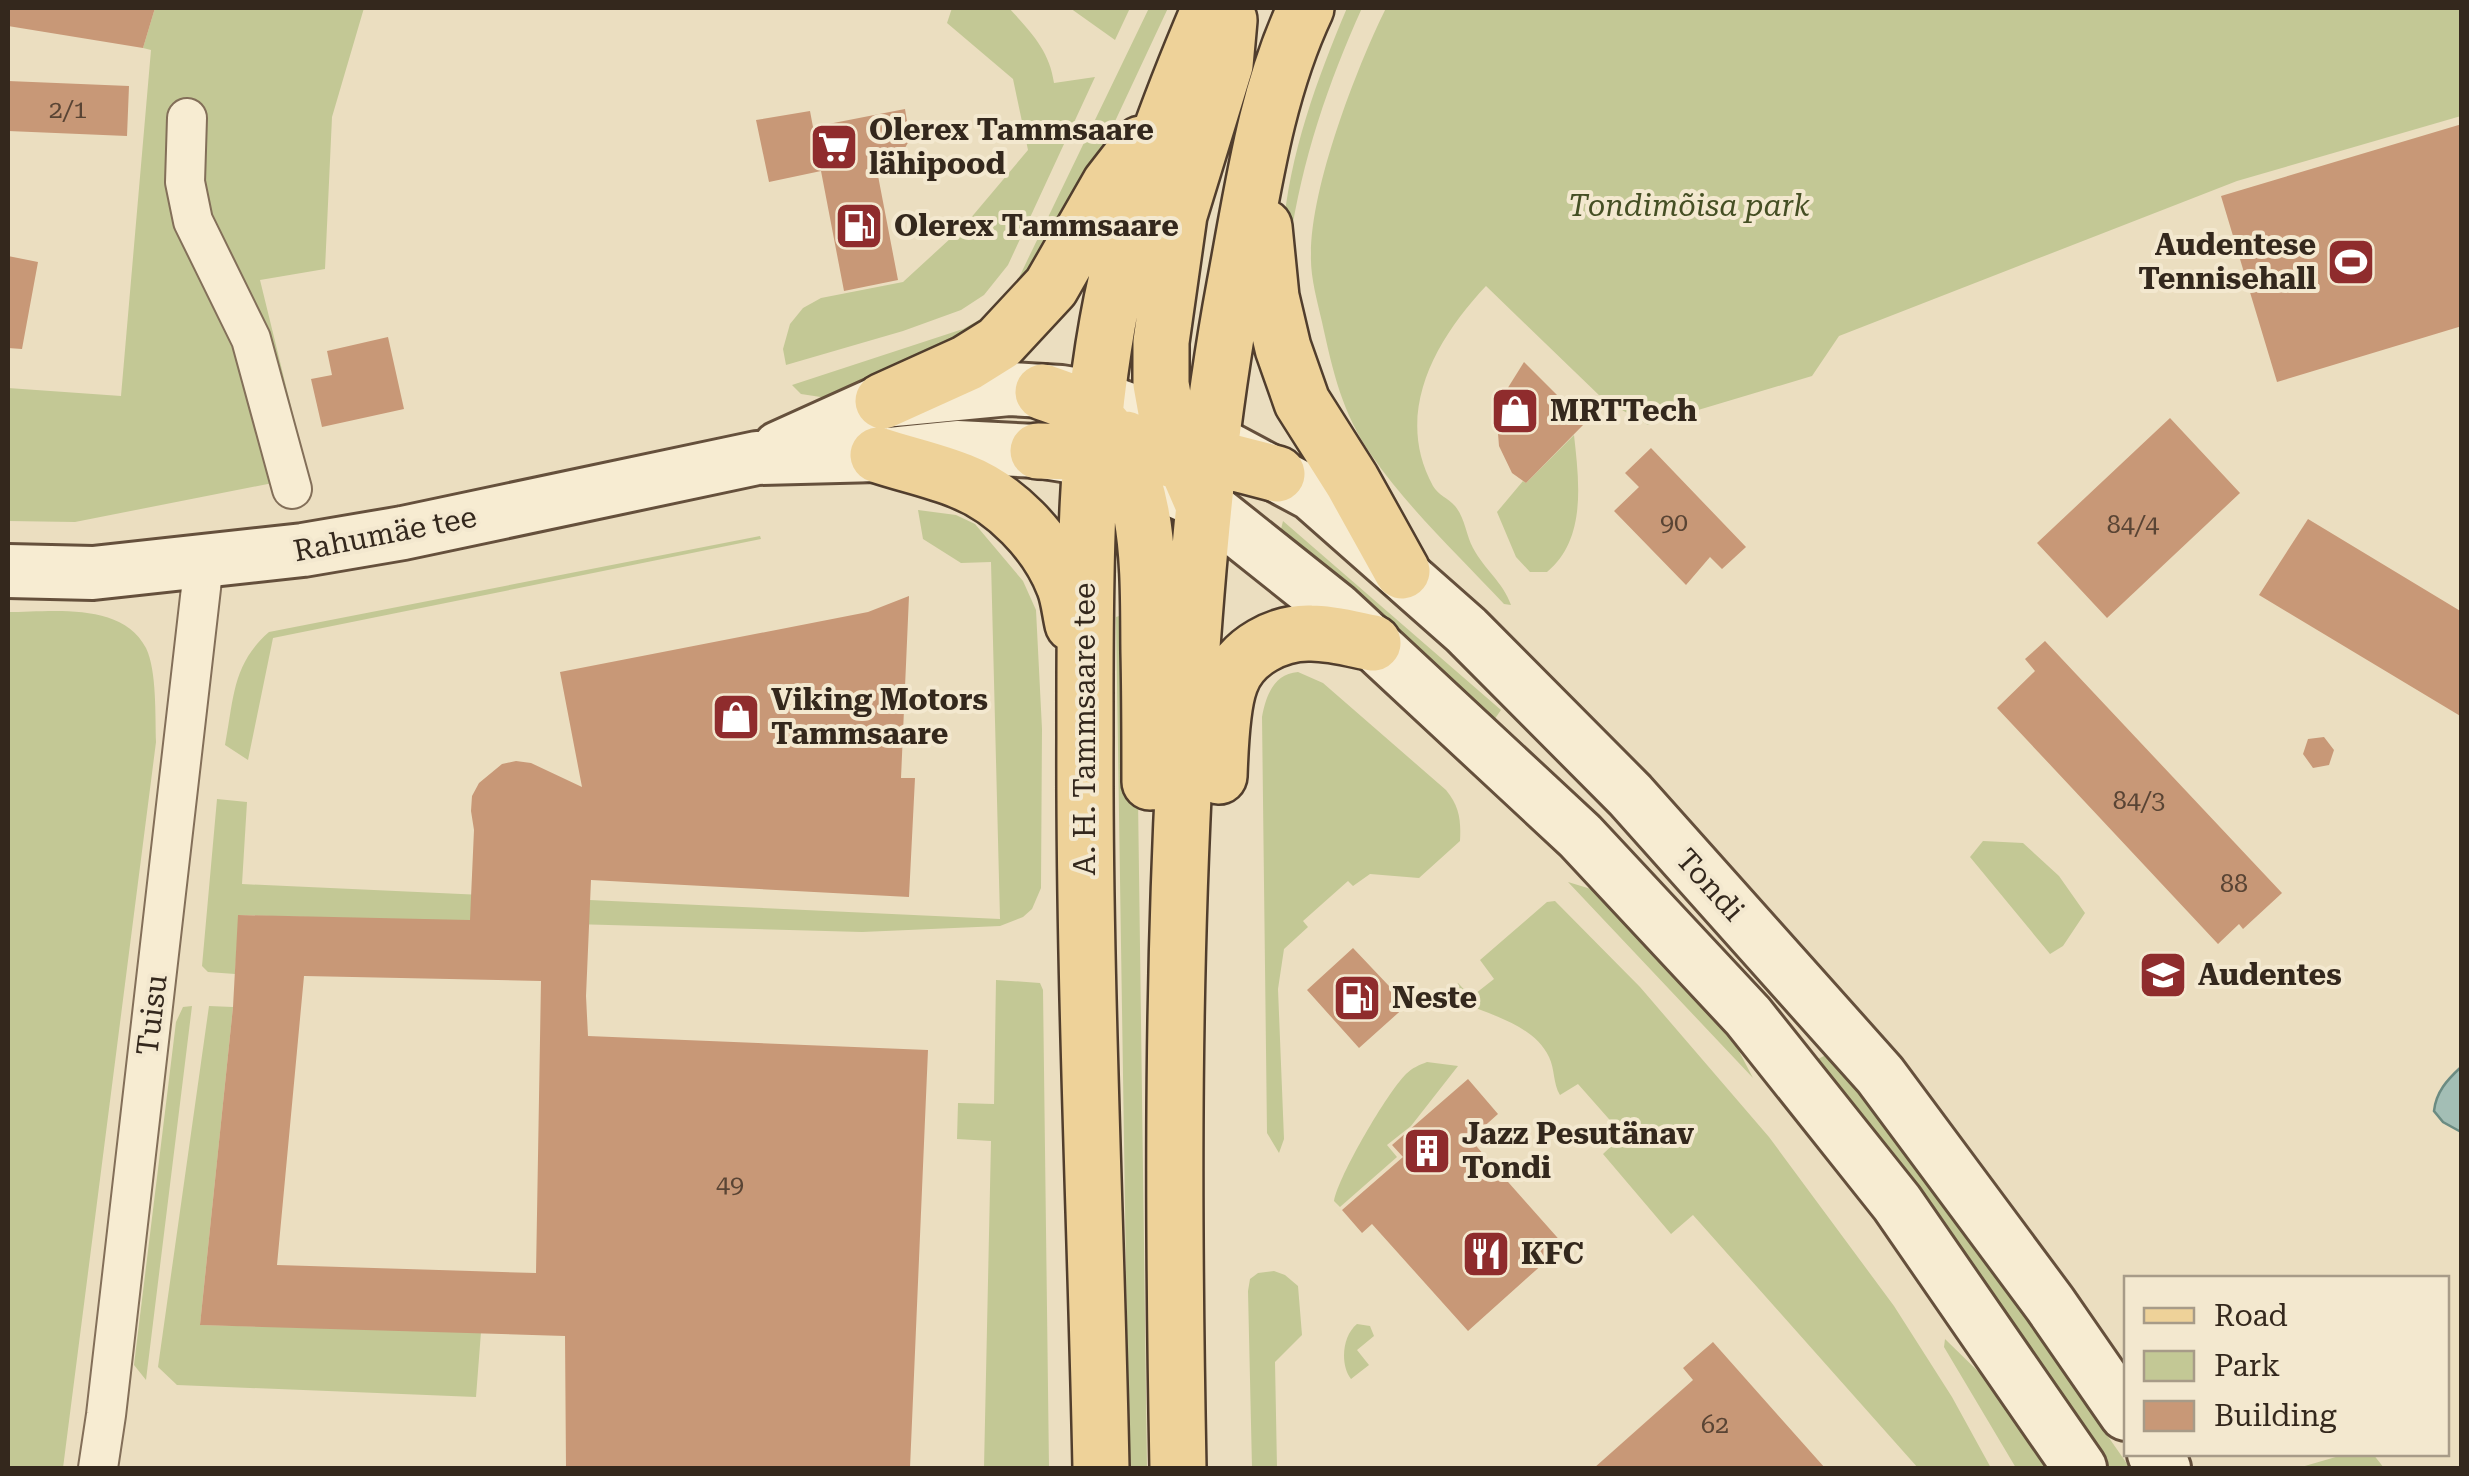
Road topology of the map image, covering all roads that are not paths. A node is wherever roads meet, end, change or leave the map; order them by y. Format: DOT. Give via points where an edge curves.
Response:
graph roads {
  1 [pos="1210,8"];
  2 [pos="1230,8"];
  3 [pos="1306,8"];
  4 [pos="1166,110"];
  5 [pos="187,118"];
  6 [pos="1261,143"];
  7 [pos="1043,392"];
  8 [pos="883,400"];
  9 [pos="1093,441"];
  10 [pos="878,455"];
  11 [pos="1194,457"];
  12 [pos="757,458"];
  13 [pos="1277,474"];
  14 [pos="292,489"];
  15 [pos="204,562"];
  16 [pos="1402,571"];
  17 [pos="8,572"];
  18 [pos="1373,643"];
  19 [pos="1085,674"];
  20 [pos="1175,968"];
  21 [pos="2124,1411"];
  22 [pos="98,1468"];
  23 [pos="1101,1468"];
  24 [pos="1178,1468"];
  25 [pos="2080,1468"];
  1 -- 4 [label="main road"];
  2 -- 11 [label="main road" via="1226,65 1179,216 1162,342 1161,384"];
  3 -- 6 [label="main road" via="1284,54"];
  4 -- 8 [label="main road" via="1110,184 1050,288 1009,333 967,363"];
  4 -- 9 [label="main road" via="1112,300"];
  5 -- 14 [label="street" via="184,182 193,221 251,339"];
  6 -- 11 [label="main road" via="1223,350 1202,393"];
  6 -- 16 [label="main road" via="1270,297 1283,348 1302,402"];
  7 -- 8 [label="street, Rahumäe tee"];
  7 -- 9 [label="main road" via="1077,404"];
  8 -- 12 [label="street, Rahumäe tee"];
  9 -- 10 [label="street, Rahumäe tee"];
  9 -- 11 [label="main road"];
  9 -- 11 [label="street, Tondi"];
  9 -- 19 [label="main road, A. H. Tammsaare tee" via="1111,484 1086,532"];
  9 -- 20 [label="main road" via="1148,559 1151,842"];
  10 -- 12 [label="street, Rahumäe tee"];
  10 -- 19 [label="main road" via="963,481 1024,526 1064,586"];
  11 -- 13 [label="main road"];
  11 -- 18 [label="street, Tondi"];
  11 -- 20 [label="main road"];
  12 -- 15 [label="street, Rahumäe tee" via="403,533"];
  13 -- 16 [label="street, Tondi" via="1312,494"];
  15 -- 17 [label="street, Rahumäe tee" via="93,574"];
  15 -- 22 [label="street, Tuisu"];
  16 -- 21 [label="street, Tondi" via="1630,796 1880,1075"];
  18 -- 20 [label="main road" via="1292,634 1246,658 1230,682 1213,862"];
  18 -- 25 [label="street, Tondi" via="1568,824 1748,1016 1897,1203"];
  19 -- 23 [label="main road, A. H. Tammsaare tee" via="1084,892"];
  20 -- 24 [label="main road"];
}
